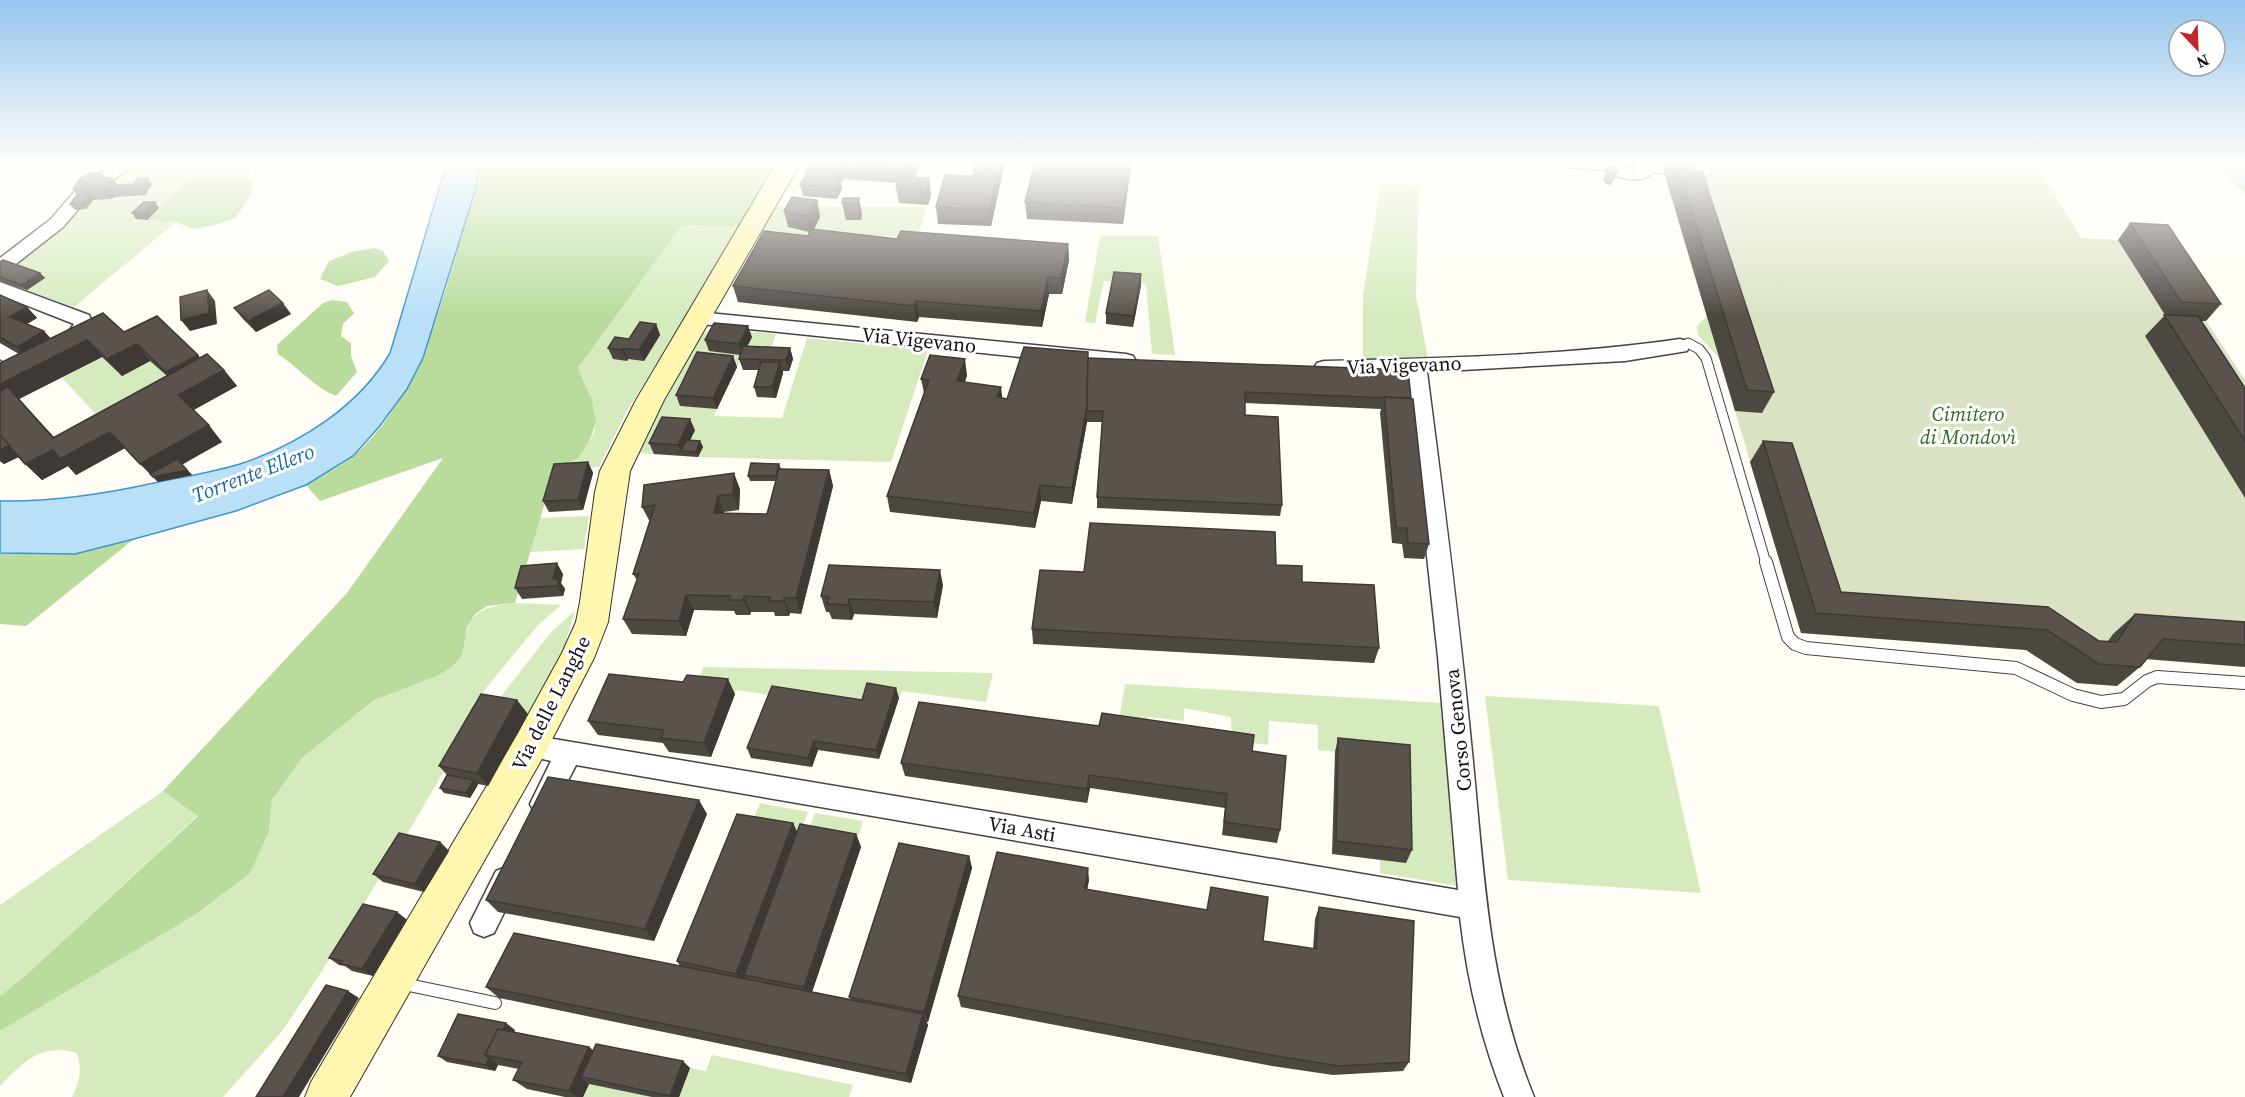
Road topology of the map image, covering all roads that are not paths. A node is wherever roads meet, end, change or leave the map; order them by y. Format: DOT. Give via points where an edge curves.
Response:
graph roads {
  1 [pos="66,213"];
  2 [pos="759,213"];
  3 [pos="0,267"];
  4 [pos="0,288"];
  5 [pos="698,318"];
  6 [pos="1684,344"];
  7 [pos="0,351"];
  8 [pos="38,359"];
  9 [pos="1142,362"];
  10 [pos="1416,366"];
  11 [pos="1301,368"];
  12 [pos="3,378"];
  13 [pos="2245,683"];
  14 [pos="530,746"];
  15 [pos="569,752"];
  16 [pos="533,824"];
  17 [pos="518,855"];
  18 [pos="1475,906"];
  19 [pos="484,923"];
  20 [pos="393,982"];
  21 [pos="495,1003"];
  22 [pos="1517,1095"];
  23 [pos="326,1097"];
  1 -- 3 [label="street"];
  2 -- 5 [label="main road, Via delle Langhe"];
  4 -- 8 [label="street" via="82,320 84,325 75,338"];
  5 -- 9 [label="street, Via Vigevano"];
  5 -- 14 [label="main road, Via delle Langhe" via="634,428 615,471 592,622"];
  6 -- 10 [label="street, Via Vigevano" via="1625,354"];
  6 -- 13 [label="lane" via="1698,349 1706,358 1788,637 1795,644 2016,668 2073,695 2101,702 2124,699 2157,677"];
  7 -- 8 [label="street"];
  8 -- 12 [label="street"];
  10 -- 11 [label="street, Via Vigevano"];
  10 -- 18 [label="street, Corso Genova" via="1443,584"];
  14 -- 15 [label="street, Via Asti"];
  14 -- 20 [label="main road, Via delle Langhe"];
  15 -- 16 [label="street"];
  15 -- 18 [label="street, Via Asti"];
  17 -- 19 [label="street"];
  18 -- 22 [label="street, Corso Genova" via="1490,1008"];
  20 -- 21 [label="lane"];
  20 -- 23 [label="main road, Via delle Langhe"];
}
